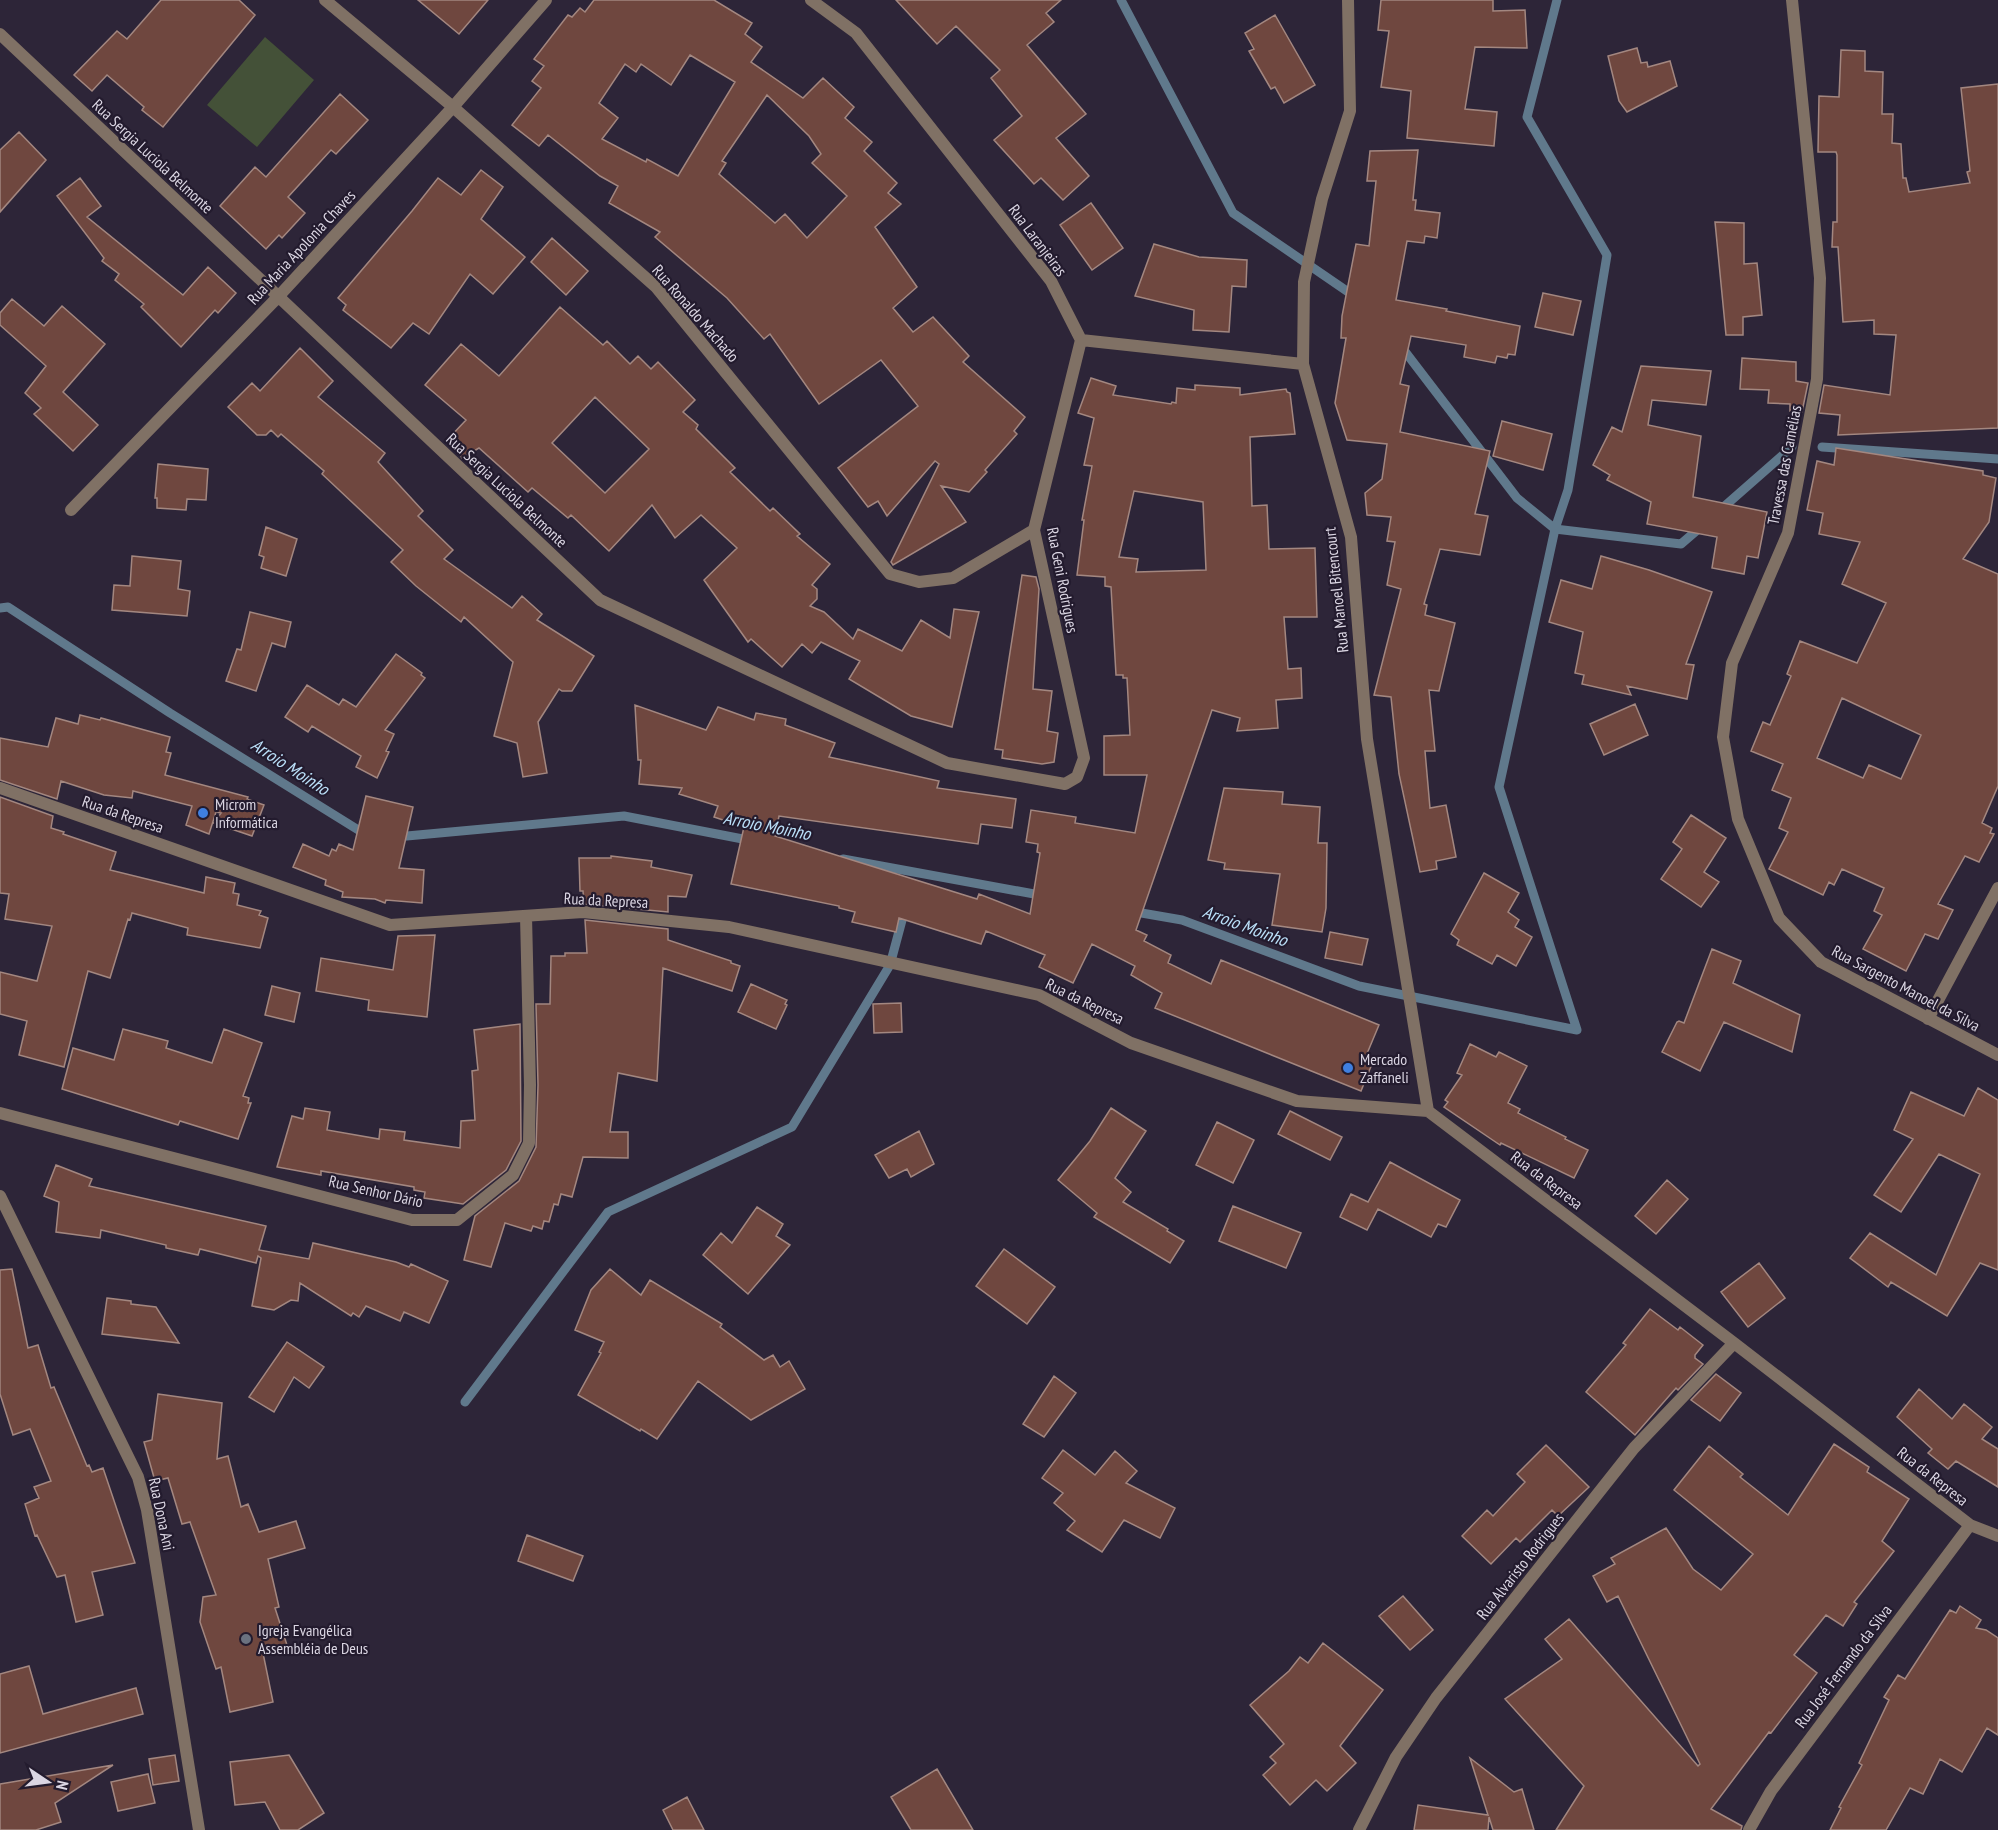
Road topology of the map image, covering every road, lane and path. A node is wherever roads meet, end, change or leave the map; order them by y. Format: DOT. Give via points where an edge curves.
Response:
graph roads {
  1 [pos="325,0"];
  2 [pos="546,0"];
  3 [pos="811,0"];
  4 [pos="1348,0"];
  5 [pos="1792,0"];
  6 [pos="0,34"];
  7 [pos="453,107"];
  8 [pos="278,297"];
  9 [pos="1080,340"];
  10 [pos="1303,364"];
  11 [pos="71,510"];
  12 [pos="1034,530"];
  13 [pos="1084,758"];
  14 [pos="0,788"];
  15 [pos="1998,888"];
  16 [pos="526,916"];
  17 [pos="1779,918"];
  18 [pos="1928,1019"];
  19 [pos="1998,1055"];
  20 [pos="1428,1110"];
  21 [pos="0,1113"];
  22 [pos="0,1197"];
  23 [pos="1734,1343"];
  24 [pos="1970,1525"];
  25 [pos="1998,1536"];
  26 [pos="199,1830"];
  27 [pos="1359,1830"];
  28 [pos="1749,1830"];
  1 -- 7 [label="street, Rua Ronaldo Machado"];
  2 -- 7 [label="street, Rua Maria Apolonia Chaves"];
  3 -- 9 [label="street, Rua Laranjeiras" via="856,33 1051,281"];
  4 -- 10 [label="street, Rua Manoel Bitencourt" via="1350,111 1322,199 1304,282"];
  5 -- 17 [label="street, Travessa das Camélias" via="1820,278 1817,379 1788,533 1732,663 1723,737 1738,819"];
  6 -- 8 [label="street, Rua Sergia Luciola Belmonte"];
  7 -- 8 [label="street, Rua Maria Apolonia Chaves"];
  7 -- 12 [label="street, Rua Ronaldo Machado" via="656,287 890,574 919,582 953,578"];
  8 -- 11 [label="street, Rua Maria Apolonia Chaves"];
  8 -- 13 [label="street, Rua Sergia Luciola Belmonte" via="600,600 947,764 1065,784 1077,777"];
  9 -- 10 [label="street"];
  9 -- 12 [label="street, Rua Geni Rodrigues"];
  10 -- 20 [label="street, Rua Manoel Bitencourt" via="1351,537 1367,739"];
  12 -- 13 [label="street, Rua Geni Rodrigues"];
  14 -- 16 [label="street, Rua da Represa" via="390,925"];
  15 -- 18 [label="street"];
  16 -- 20 [label="street, Rua da Represa" via="583,912 729,927 1039,995 1131,1042 1297,1101"];
  16 -- 21 [label="street, Rua Senhor Dário" via="528,1143 513,1175 457,1220 412,1220"];
  17 -- 18 [label="street, Rua Sargento Manoel da Silva" via="1821,962"];
  18 -- 19 [label="street, Rua Sargento Manoel da Silva"];
  20 -- 23 [label="street, Rua da Represa"];
  22 -- 26 [label="street, Rua Dona Ani" via="138,1477 147,1510"];
  23 -- 24 [label="street, Rua da Represa"];
  23 -- 27 [label="street, Rua Alvaristo Rodrigues" via="1634,1448 1436,1698 1396,1757"];
  24 -- 25 [label="street, Rua da Represa"];
  24 -- 28 [label="street, Rua José Fernando da Silva" via="1771,1791"];
}
